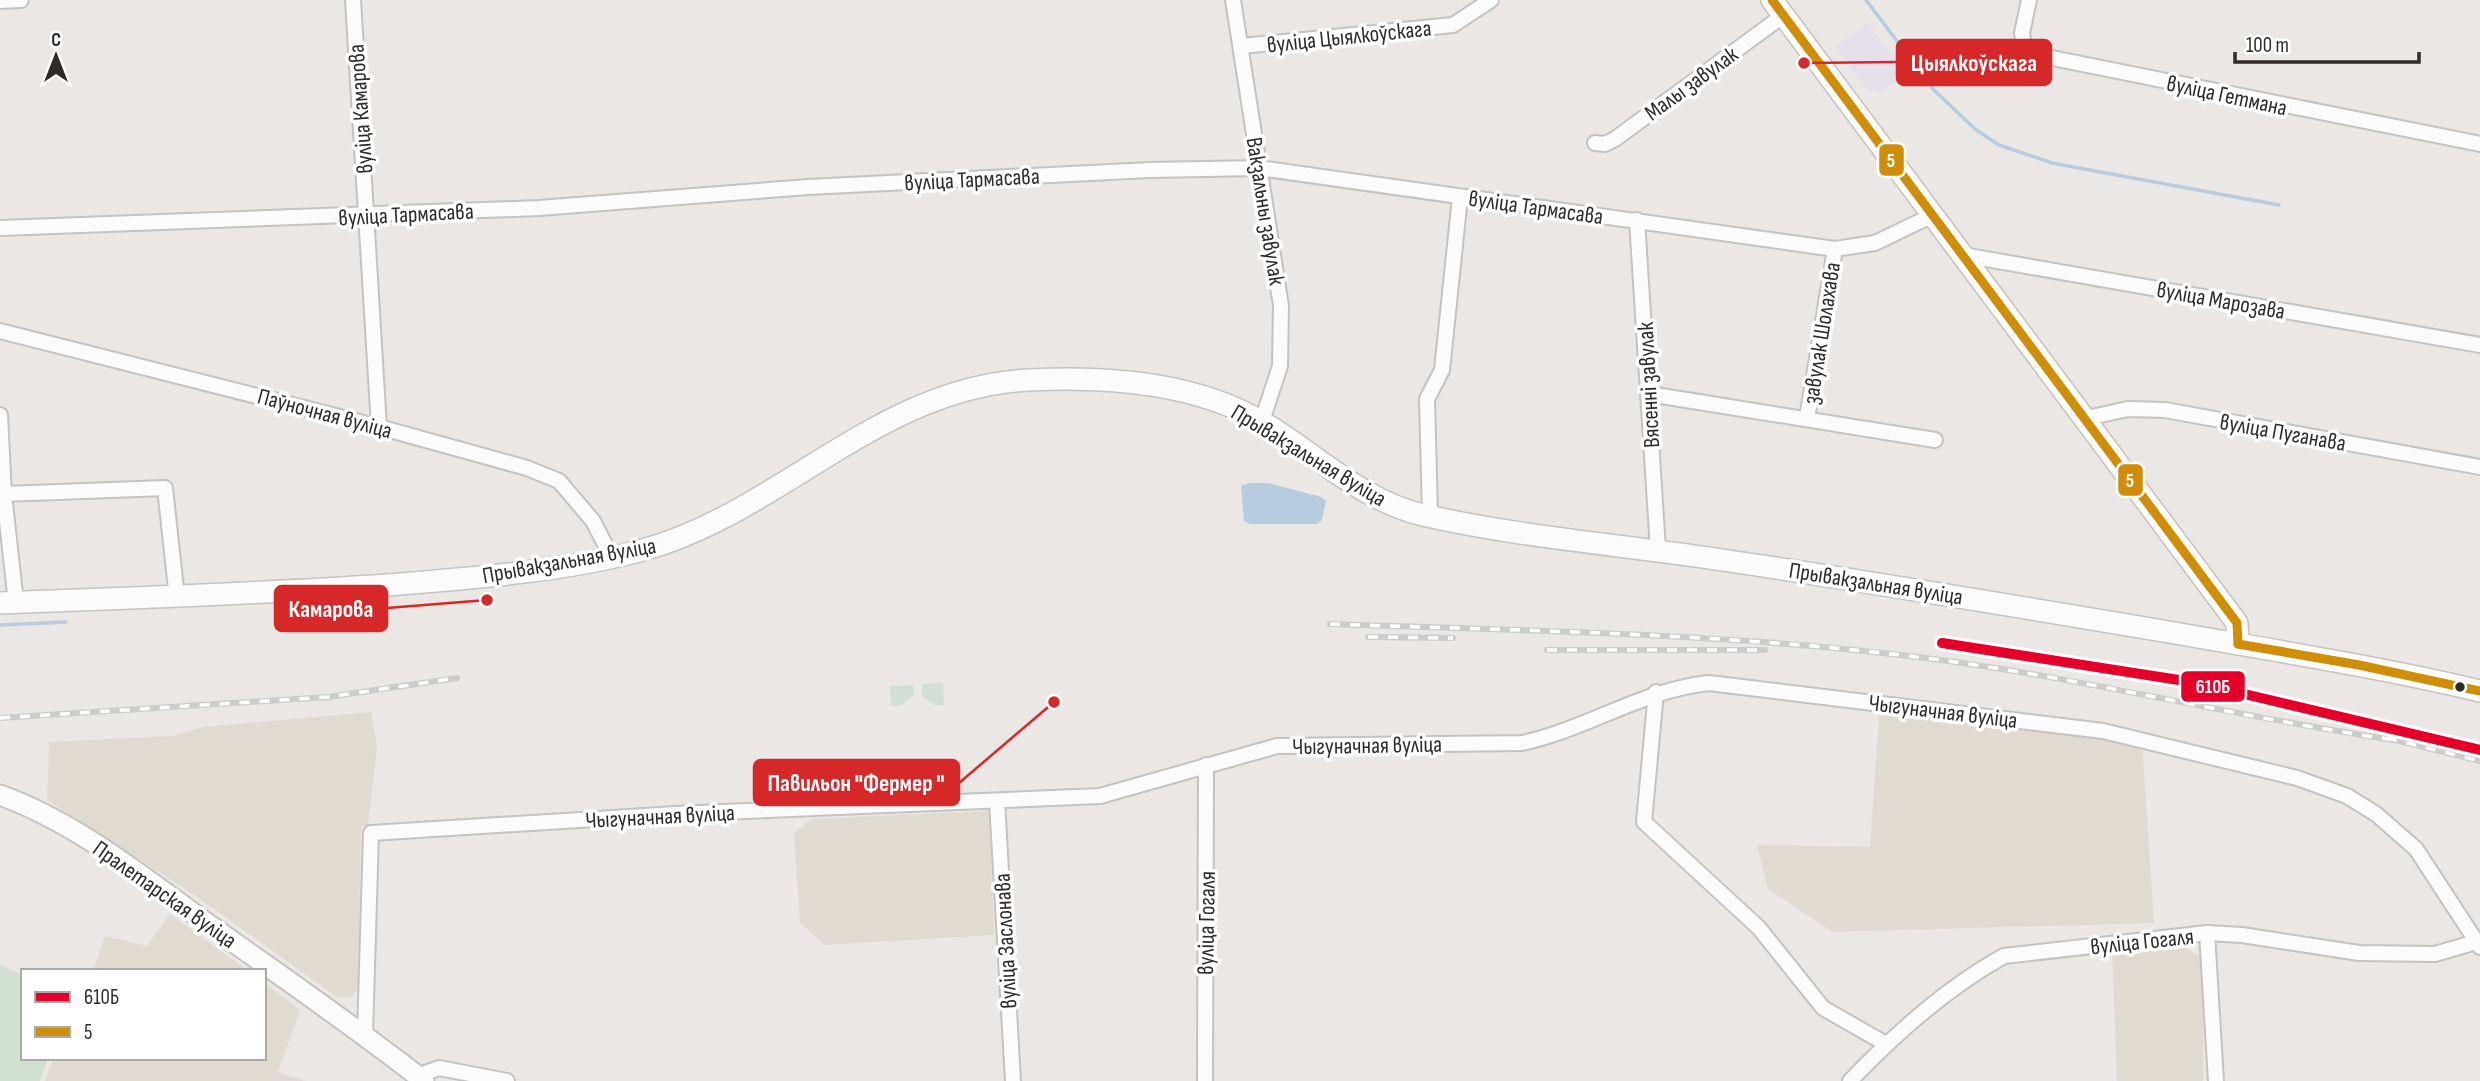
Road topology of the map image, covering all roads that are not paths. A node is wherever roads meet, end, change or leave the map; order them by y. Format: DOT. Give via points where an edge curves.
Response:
graph roads {
  1 [pos="21,0"];
  2 [pos="353,0"];
  3 [pos="1233,0"];
  4 [pos="1491,0"];
  5 [pos="2029,0"];
  6 [pos="0,1"];
  7 [pos="1778,7"];
  8 [pos="1242,46"];
  9 [pos="1595,143"];
  10 [pos="2480,144"];
  11 [pos="1259,168"];
  12 [pos="1460,197"];
  13 [pos="1933,215"];
  14 [pos="366,216"];
  15 [pos="1637,220"];
  16 [pos="0,228"];
  17 [pos="1835,249"];
  18 [pos="1963,255"];
  19 [pos="0,331"];
  20 [pos="2480,345"];
  21 [pos="1649,394"];
  22 [pos="0,415"];
  23 [pos="1807,418"];
  24 [pos="2087,418"];
  25 [pos="1262,421"];
  26 [pos="379,427"];
  27 [pos="1935,440"];
  28 [pos="2480,467"];
  29 [pos="4,494"];
  30 [pos="1430,516"];
  31 [pos="1658,550"];
  32 [pos="611,556"];
  33 [pos="177,598"];
  34 [pos="8,603"];
  35 [pos="2238,644"];
  36 [pos="2480,691"];
  37 [pos="1656,692"];
  38 [pos="1206,765"];
  39 [pos="0,796"];
  40 [pos="997,801"];
  41 [pos="2207,933"];
  42 [pos="2478,945"];
  43 [pos="365,1035"];
  44 [pos="1886,1044"];
  45 [pos="421,1078"];
  46 [pos="507,1081"];
  47 [pos="1013,1081"];
  48 [pos="1205,1081"];
  49 [pos="1850,1081"];
  50 [pos="2217,1081"];
  1 -- 6 [label="street"];
  2 -- 14 [label="street, вуліца Камарова"];
  3 -- 8 [label="street, Вакзальны завулак"];
  4 -- 8 [label="street, вуліца Цыялкоўскага" via="1453,25"];
  5 -- 10 [label="street, вуліца Гетмана" via="2022,33 2024,46 2037,55"];
  7 -- 9 [label="street, Малы завулак" via="1615,139"];
  7 -- 13 [label="main road"];
  8 -- 11 [label="street, Вакзальны завулак"];
  11 -- 12 [label="street, вуліца Тармасава"];
  11 -- 14 [label="street, вуліца Тармасава" via="822,187"];
  11 -- 25 [label="street, Вакзальны завулак" via="1281,306 1280,366"];
  12 -- 15 [label="street, вуліца Тармасава"];
  12 -- 30 [label="street" via="1442,370 1427,399"];
  13 -- 17 [label="street, вуліца Тармасава" via="1875,243"];
  13 -- 18 [label="main road"];
  14 -- 16 [label="street, вуліца Тармасава"];
  14 -- 26 [label="street, вуліца Камарова"];
  15 -- 17 [label="street, вуліца Тармасава"];
  15 -- 21 [label="street, Вясенні завулак"];
  17 -- 23 [label="street, завулак Шолахава"];
  18 -- 20 [label="street, вуліца Марозава"];
  18 -- 24 [label="main road"];
  19 -- 26 [label="street, Паўночная вуліца"];
  21 -- 23 [label="street, завулак Шолахава"];
  21 -- 31 [label="street, Вясенні завулак"];
  22 -- 29 [label="street"];
  23 -- 27 [label="street, завулак Шолахава"];
  24 -- 28 [label="street, вуліца Пуганава" via="2128,409 2165,410"];
  24 -- 35 [label="main road" via="2237,623"];
  25 -- 30 [label="main road, Прывакзальная вуліца" via="1362,490 1402,510"];
  25 -- 32 [label="main road, Прывакзальная вуліца" via="1190,393 1122,383 1058,379 976,386 928,400 674,540"];
  26 -- 32 [label="street, Паўночная вуліца" via="559,481 593,521"];
  29 -- 33 [label="street" via="165,488"];
  29 -- 34 [label="street"];
  30 -- 31 [label="main road, Прывакзальная вуліца" via="1543,537"];
  31 -- 35 [label="main road, Прывакзальная вуліца"];
  32 -- 33 [label="main road, Прывакзальная вуліца" via="437,581"];
  33 -- 34 [label="main road, Прывакзальная вуліца"];
  35 -- 36 [label="main road, Прывакзальная вуліца"];
  37 -- 38 [label="street, Чыгуначная вуліца" via="1544,739 1522,743 1278,746"];
  37 -- 42 [label="street, Чыгуначная вуліца" via="1709,683 2103,731 2297,778 2347,796 2416,849"];
  37 -- 44 [label="street" via="1644,822 1759,928 1823,1007"];
  38 -- 40 [label="street, Чыгуначная вуліца" via="1100,796"];
  38 -- 48 [label="street, вуліца Гогаля"];
  39 -- 43 [label="main road, Пралетарская вуліца" via="80,835"];
  40 -- 43 [label="street, Чыгуначная вуліца" via="371,833"];
  40 -- 47 [label="street, вуліца Заслонава"];
  41 -- 42 [label="street, вуліца Гогаля" via="2358,953 2435,954"];
  41 -- 44 [label="street, вуліца Гогаля" via="2004,956 1975,972"];
  41 -- 50 [label="street"];
  43 -- 45 [label="main road, Пралетарская вуліца"];
  44 -- 49 [label="street, вуліца Гогаля"];
  45 -- 46 [label="street" via="439,1068"];
}
